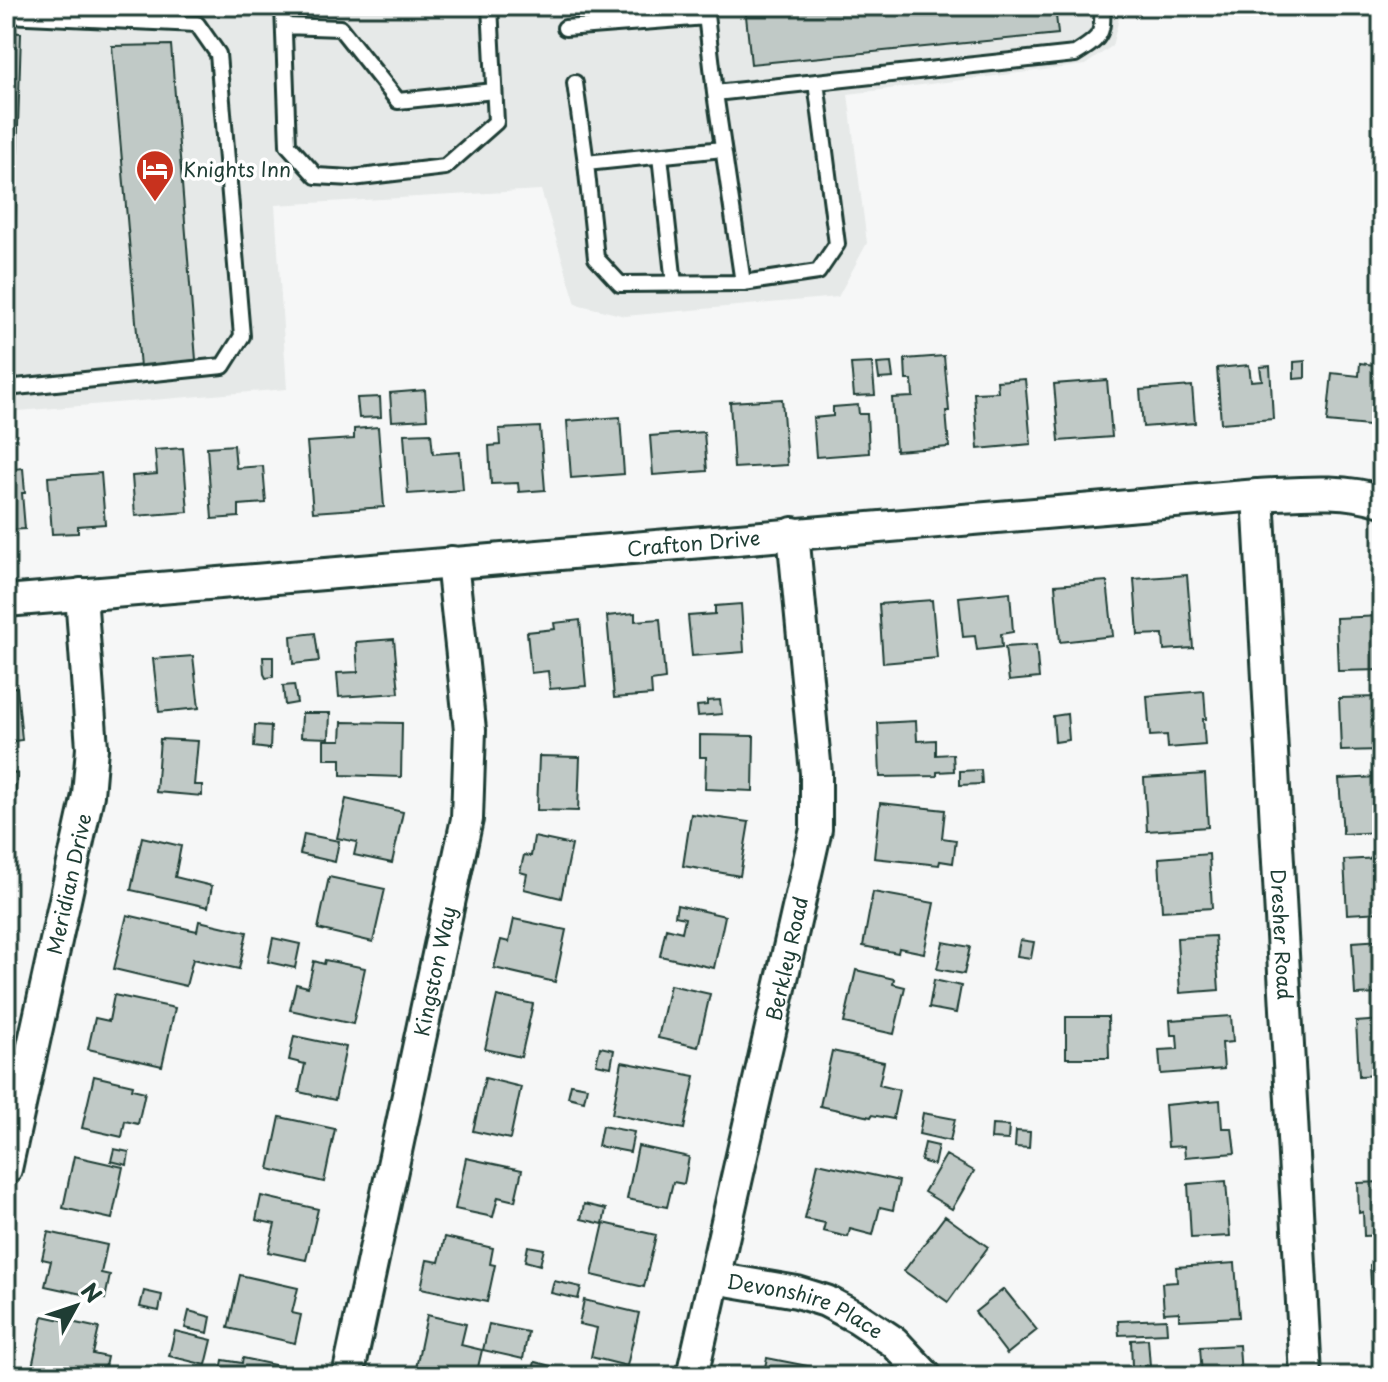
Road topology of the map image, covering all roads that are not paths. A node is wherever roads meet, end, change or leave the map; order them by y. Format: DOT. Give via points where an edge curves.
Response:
graph roads {
  1 [pos="283,6"];
  2 [pos="490,6"];
  3 [pos="1102,6"];
  4 [pos="706,11"];
  5 [pos="10,12"];
  6 [pos="284,26"];
  7 [pos="565,28"];
  8 [pos="816,82"];
  9 [pos="575,83"];
  10 [pos="494,91"];
  11 [pos="715,93"];
  12 [pos="723,149"];
  13 [pos="660,156"];
  14 [pos="586,163"];
  15 [pos="743,283"];
  16 [pos="674,284"];
  17 [pos="6,388"];
  18 [pos="1258,495"];
  19 [pos="1382,501"];
  20 [pos="793,533"];
  21 [pos="452,562"];
  22 [pos="81,594"];
  23 [pos="6,601"];
  24 [pos="6,1169"];
  25 [pos="714,1278"];
  26 [pos="348,1376"];
  27 [pos="692,1376"];
  28 [pos="926,1376"];
  29 [pos="1306,1376"];
  1 -- 6 [label="lane"];
  2 -- 10 [label="lane"];
  3 -- 8 [label="lane" via="1096,41 1075,54"];
  4 -- 7 [label="lane"];
  4 -- 11 [label="lane"];
  5 -- 17 [label="lane" via="197,24 218,54 242,336 223,366"];
  6 -- 10 [label="lane" via="340,28 398,101"];
  6 -- 10 [label="lane" via="288,145 316,176 352,178 445,167 496,122"];
  8 -- 11 [label="lane"];
  8 -- 15 [label="lane" via="837,244 818,272"];
  9 -- 14 [label="lane"];
  11 -- 12 [label="lane"];
  12 -- 13 [label="lane"];
  12 -- 15 [label="lane"];
  13 -- 14 [label="lane"];
  13 -- 16 [label="lane"];
  14 -- 16 [label="lane" via="596,258 620,284"];
  15 -- 16 [label="lane"];
  18 -- 19 [label="street, Crafton Drive" via="1324,491"];
  18 -- 20 [label="street, Crafton Drive"];
  18 -- 29 [label="street, Dresher Road"];
  20 -- 21 [label="street, Crafton Drive"];
  20 -- 25 [label="street, Berkley Road" via="816,773 816,829"];
  21 -- 22 [label="street, Crafton Drive"];
  21 -- 26 [label="street, Kingston Way" via="470,730 467,819"];
  22 -- 23 [label="street, Crafton Drive"];
  22 -- 24 [label="street, Meridian Drive" via="92,748 88,795"];
  25 -- 27 [label="street, Berkley Road"];
  25 -- 28 [label="street, Devonshire Place" via="826,1301 894,1342"];
}
